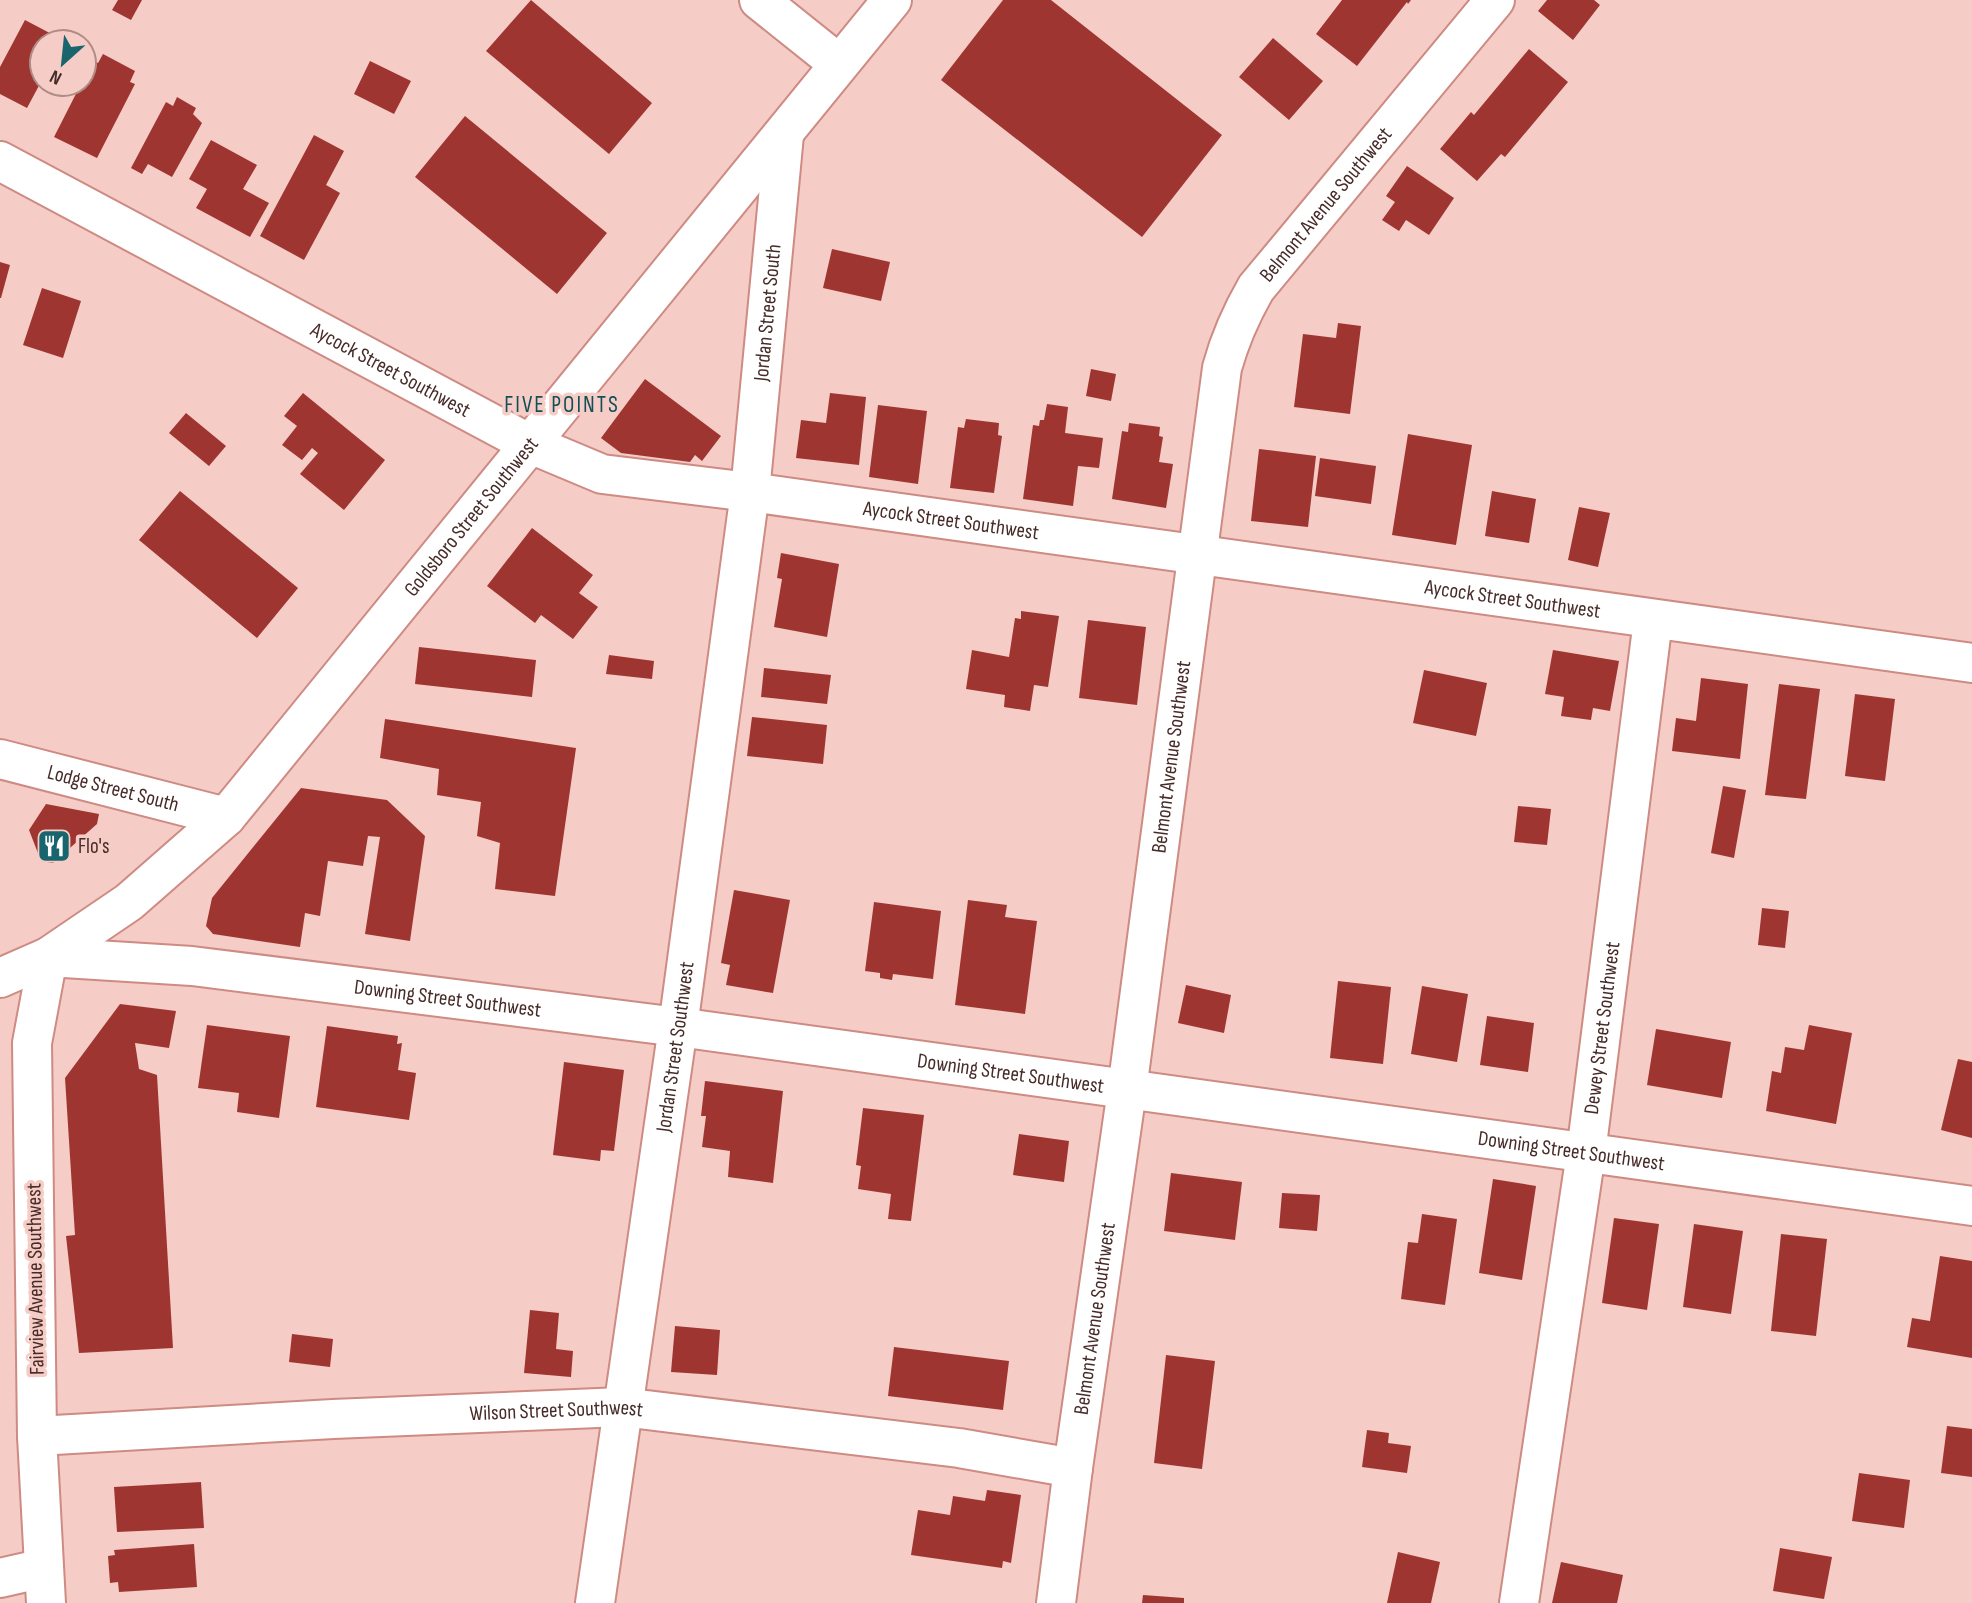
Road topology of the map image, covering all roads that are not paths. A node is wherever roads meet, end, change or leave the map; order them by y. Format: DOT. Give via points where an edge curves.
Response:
graph roads {
  1 [pos="760,0"];
  2 [pos="892,0"];
  3 [pos="1495,0"];
  4 [pos="839,64"];
  5 [pos="784,135"];
  6 [pos="0,161"];
  7 [pos="528,443"];
  8 [pos="750,492"];
  9 [pos="1199,556"];
  10 [pos="1653,620"];
  11 [pos="1972,663"];
  12 [pos="0,759"];
  13 [pos="226,817"];
  14 [pos="48,957"];
  15 [pos="0,978"];
  16 [pos="678,1027"];
  17 [pos="1127,1090"];
  18 [pos="1586,1153"];
  19 [pos="1972,1206"];
  20 [pos="622,1407"];
  21 [pos="37,1436"];
  22 [pos="1073,1468"];
  23 [pos="0,1578"];
  24 [pos="45,1586"];
  25 [pos="595,1603"];
  26 [pos="1056,1603"];
  27 [pos="1519,1603"];
  1 -- 4 [label="street"];
  2 -- 4 [label="street, Goldsboro Street Southwest"];
  3 -- 9 [label="street, Belmont Avenue Southwest" via="1256,288 1240,317 1223,368"];
  4 -- 5 [label="street, Goldsboro Street Southwest"];
  5 -- 7 [label="street, Goldsboro Street Southwest"];
  5 -- 8 [label="street, Jordan Street South"];
  6 -- 7 [label="street, Aycock Street Southwest"];
  7 -- 8 [label="street, Aycock Street Southwest" via="602,474"];
  7 -- 13 [label="street, Goldsboro Street Southwest"];
  8 -- 9 [label="street, Aycock Street Southwest"];
  8 -- 16 [label="street, Jordan Street Southwest"];
  9 -- 10 [label="street, Aycock Street Southwest"];
  9 -- 17 [label="street, Belmont Avenue Southwest"];
  10 -- 11 [label="street, Aycock Street Southwest"];
  10 -- 18 [label="street, Dewey Street Southwest"];
  12 -- 13 [label="street, Lodge Street South"];
  13 -- 14 [label="street, Goldsboro Street Southwest" via="129,902"];
  14 -- 15 [label="street, Goldsboro Street Southwest"];
  14 -- 16 [label="street, Downing Street Southwest" via="192,966"];
  14 -- 21 [label="street, Fairview Avenue Southwest" via="32,1043"];
  16 -- 17 [label="street, Downing Street Southwest"];
  16 -- 20 [label="street, Jordan Street Southwest"];
  17 -- 18 [label="street, Downing Street Southwest"];
  17 -- 22 [label="street, Belmont Avenue Southwest"];
  18 -- 19 [label="street, Downing Street Southwest"];
  18 -- 27 [label="street, Dewey Street Southwest"];
  20 -- 21 [label="street, Wilson Street Southwest"];
  20 -- 22 [label="street, Wilson Street Southwest" via="959,1448"];
  20 -- 25 [label="street, Jordan Street Southwest"];
  21 -- 24 [label="street, Fairview Avenue Southwest"];
  22 -- 26 [label="street, Belmont Avenue Southwest"];
  23 -- 24 [label="street"];
}
